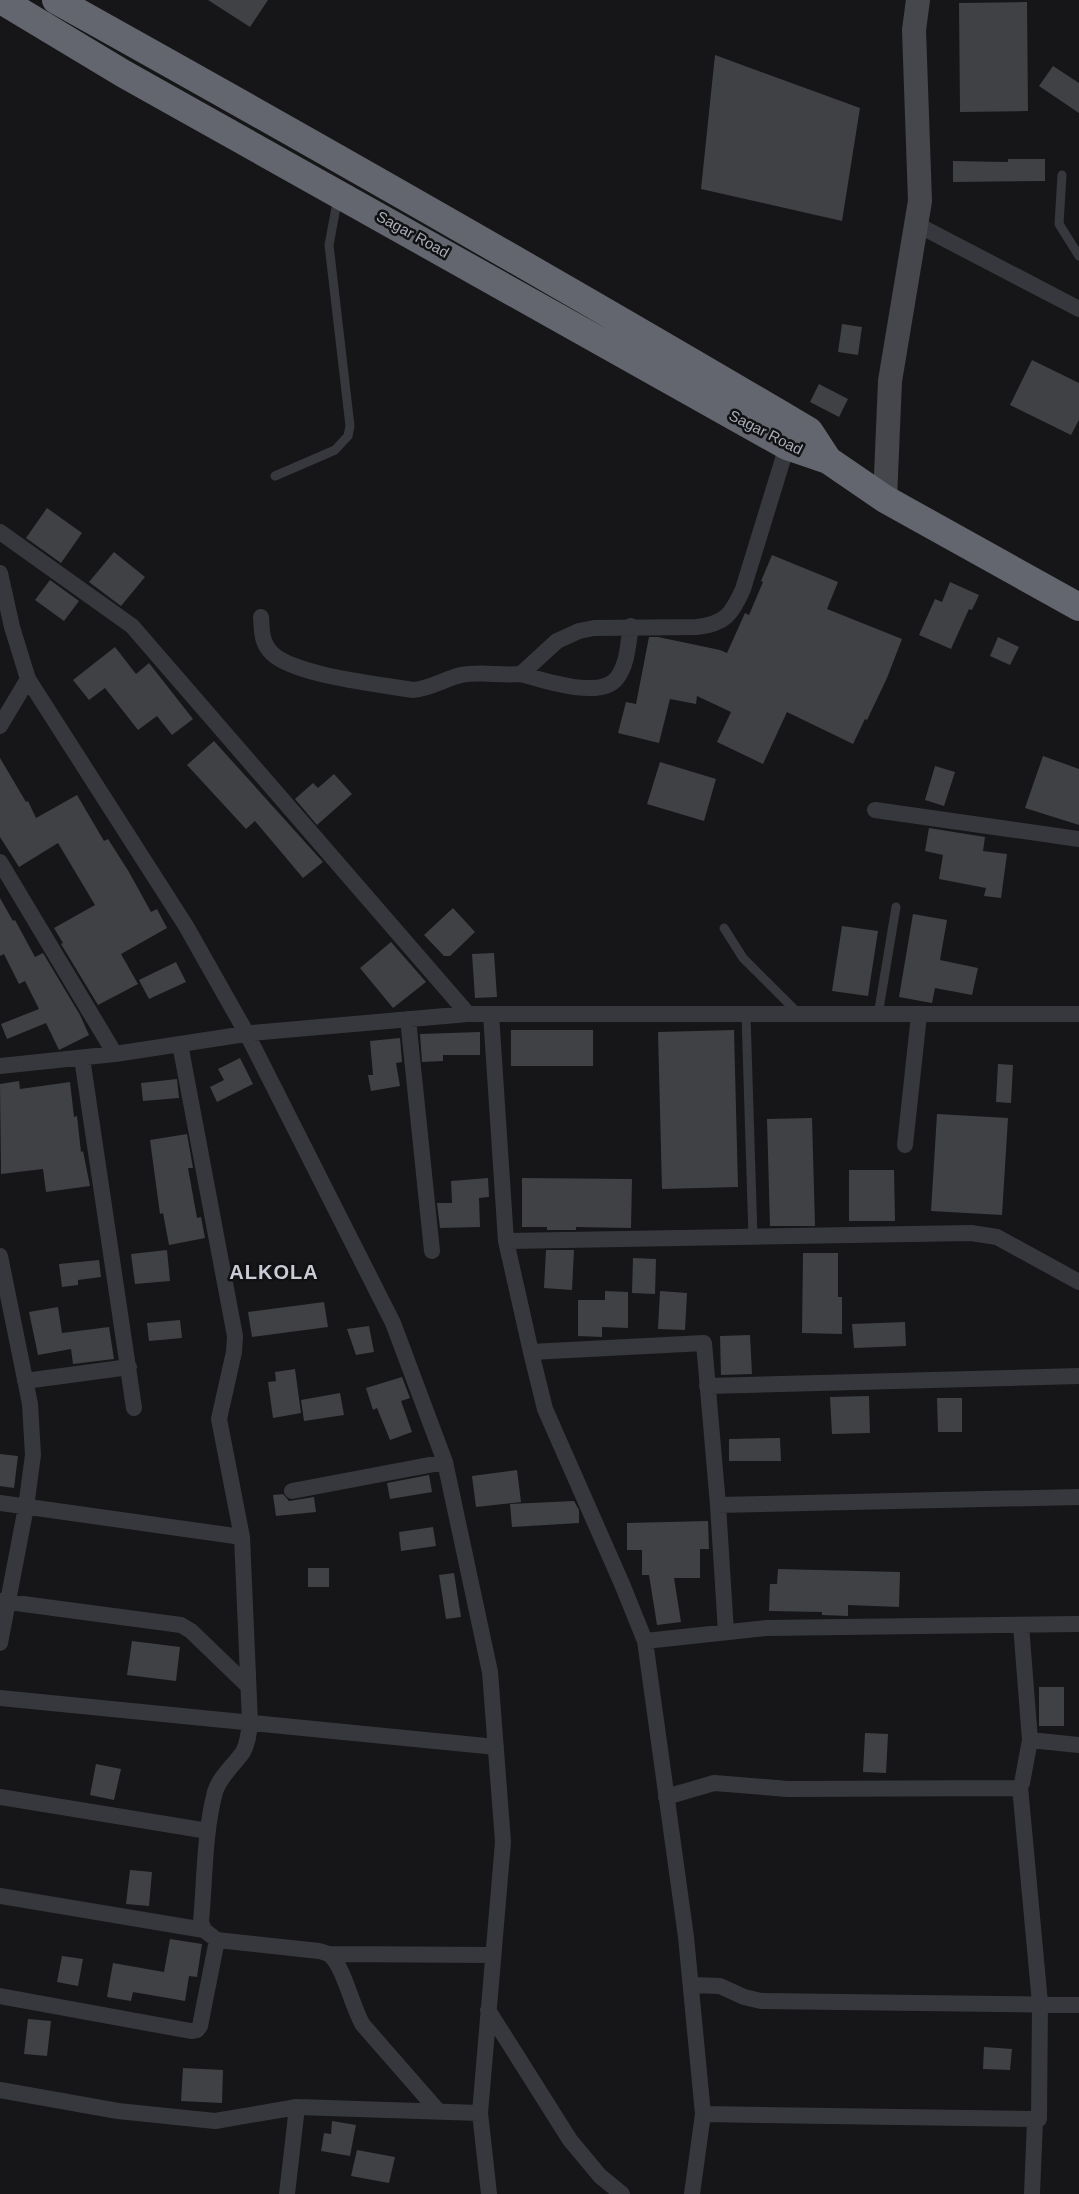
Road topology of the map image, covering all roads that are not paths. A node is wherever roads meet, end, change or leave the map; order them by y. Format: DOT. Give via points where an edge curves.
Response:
graph roads {
  1 [pos="2,0"];
  2 [pos="56,0"];
  3 [pos="918,0"];
  4 [pos="1062,175"];
  5 [pos="339,193"];
  6 [pos="916,224"];
  7 [pos="1079,256"];
  8 [pos="1079,309"];
  9 [pos="787,446"];
  10 [pos="828,460"];
  11 [pos="275,476"];
  12 [pos="885,499"];
  13 [pos="0,532"];
  14 [pos="0,573"];
  15 [pos="1079,607"];
  16 [pos="261,617"];
  17 [pos="631,626"];
  18 [pos="521,674"];
  19 [pos="28,679"];
  20 [pos="0,726"];
  21 [pos="875,810"];
  22 [pos="1079,839"];
  23 [pos="0,862"];
  24 [pos="896,907"];
  25 [pos="724,928"];
  26 [pos="468,1014"];
  27 [pos="490,1014"];
  28 [pos="1079,1014"];
  29 [pos="746,1015"];
  30 [pos="800,1015"];
  31 [pos="878,1015"];
  32 [pos="919,1016"];
  33 [pos="408,1019"];
  34 [pos="247,1034"];
  35 [pos="180,1044"];
  36 [pos="115,1054"];
  37 [pos="82,1058"];
  38 [pos="2,1063"];
  39 [pos="905,1145"];
  40 [pos="753,1237"];
  41 [pos="506,1241"];
  42 [pos="432,1251"];
  43 [pos="0,1256"];
  44 [pos="1077,1278"];
  45 [pos="531,1352"];
  46 [pos="129,1367"];
  47 [pos="1079,1376"];
  48 [pos="25,1381"];
  49 [pos="707,1386"];
  50 [pos="134,1408"];
  51 [pos="445,1462"];
  52 [pos="292,1491"];
  53 [pos="1079,1497"];
  54 [pos="0,1503"];
  55 [pos="718,1505"];
  56 [pos="26,1507"];
  57 [pos="242,1537"];
  58 [pos="4,1602"];
  59 [pos="1079,1624"];
  60 [pos="1021,1625"];
  61 [pos="726,1632"];
  62 [pos="645,1641"];
  63 [pos="0,1643"];
  64 [pos="248,1686"];
  65 [pos="0,1698"];
  66 [pos="250,1722"];
  67 [pos="1030,1740"];
  68 [pos="1079,1746"];
  69 [pos="496,1747"];
  70 [pos="1020,1787"];
  71 [pos="0,1797"];
  72 [pos="666,1797"];
  73 [pos="208,1831"];
  74 [pos="0,1896"];
  75 [pos="210,1935"];
  76 [pos="329,1954"];
  77 [pos="493,1955"];
  78 [pos="691,1985"];
  79 [pos="0,1996"];
  80 [pos="1040,2003"];
  81 [pos="1079,2005"];
  82 [pos="488,2010"];
  83 [pos="0,2090"];
  84 [pos="297,2108"];
  85 [pos="439,2112"];
  86 [pos="480,2113"];
  87 [pos="703,2114"];
  88 [pos="1035,2121"];
  89 [pos="287,2194"];
  90 [pos="489,2194"];
  91 [pos="622,2194"];
  92 [pos="692,2194"];
  93 [pos="1032,2194"];
  1 -- 5 [label="highway, Sagar Road" via="124,74"];
  2 -- 10 [label="highway, Sagar Road" via="591,302 809,431"];
  3 -- 6 [label="main road" via="914,30 920,201"];
  4 -- 7 [label="lane" via="1059,224"];
  5 -- 9 [label="highway, Sagar Road"];
  5 -- 11 [label="lane" via="329,245 350,426 348,436 336,450"];
  6 -- 8 [label="street"];
  6 -- 12 [label="main road" via="890,381"];
  9 -- 10 [label="highway, Sagar Road"];
  9 -- 17 [label="street" via="743,589 726,618 697,628"];
  10 -- 12 [label="highway, Sagar Road"];
  12 -- 15 [label="highway, Sagar Road"];
  13 -- 26 [label="street" via="132,626"];
  14 -- 19 [label="street"];
  16 -- 18 [label="street" via="262,637 269,651 282,662 305,670 412,690 470,674"];
  17 -- 18 [label="street" via="594,628 567,636 557,641"];
  17 -- 18 [label="street" via="622,670 617,679 608,684 595,688 574,687"];
  19 -- 20 [label="street"];
  19 -- 34 [label="street" via="186,926"];
  21 -- 22 [label="street"];
  23 -- 36 [label="street"];
  24 -- 31 [label="lane"];
  25 -- 30 [label="lane" via="743,958"];
  26 -- 27 [label="street"];
  26 -- 33 [label="street"];
  27 -- 29 [label="street"];
  27 -- 41 [label="street"];
  28 -- 32 [label="street"];
  29 -- 30 [label="street"];
  29 -- 40 [label="lane"];
  30 -- 31 [label="street"];
  31 -- 32 [label="street"];
  32 -- 39 [label="street"];
  33 -- 34 [label="street"];
  33 -- 42 [label="street"];
  34 -- 35 [label="street"];
  34 -- 51 [label="street" via="393,1322"];
  35 -- 36 [label="street"];
  35 -- 57 [label="street" via="235,1336 219,1419"];
  36 -- 37 [label="street"];
  37 -- 38 [label="street"];
  37 -- 46 [label="street"];
  40 -- 41 [label="street"];
  40 -- 44 [label="street" via="971,1233 997,1237"];
  41 -- 45 [label="street"];
  43 -- 48 [label="street"];
  45 -- 49 [label="street" via="704,1343"];
  45 -- 62 [label="street" via="545,1409"];
  46 -- 48 [label="street"];
  46 -- 50 [label="street"];
  47 -- 49 [label="street"];
  48 -- 56 [label="street" via="33,1455"];
  49 -- 55 [label="street"];
  51 -- 52 [label="street"];
  51 -- 69 [label="street" via="490,1672"];
  53 -- 55 [label="street"];
  54 -- 56 [label="street"];
  55 -- 61 [label="street"];
  56 -- 57 [label="street"];
  56 -- 58 [label="street"];
  57 -- 64 [label="street"];
  58 -- 63 [label="street"];
  58 -- 64 [label="street" via="181,1625"];
  59 -- 60 [label="street"];
  60 -- 61 [label="street" via="766,1628"];
  60 -- 67 [label="street"];
  61 -- 62 [label="street"];
  62 -- 72 [label="street"];
  64 -- 66 [label="street"];
  65 -- 66 [label="street"];
  66 -- 69 [label="street"];
  66 -- 73 [label="street" via="243,1751 218,1784"];
  67 -- 68 [label="street"];
  67 -- 70 [label="street"];
  69 -- 77 [label="street" via="503,1842"];
  70 -- 72 [label="street" via="788,1789 714,1783"];
  70 -- 80 [label="street"];
  71 -- 73 [label="street"];
  72 -- 78 [label="street"];
  73 -- 75 [label="street" via="201,1922"];
  74 -- 75 [label="street"];
  75 -- 76 [label="street"];
  75 -- 79 [label="street" via="197,2030"];
  76 -- 77 [label="street"];
  76 -- 85 [label="street" via="336,1961 363,2025"];
  77 -- 82 [label="street"];
  78 -- 80 [label="street" via="720,1986 744,1998 761,2001"];
  78 -- 87 [label="street"];
  80 -- 81 [label="street"];
  80 -- 88 [label="street" via="1041,2116"];
  82 -- 86 [label="street"];
  82 -- 91 [label="street" via="570,2140 589,2164"];
  83 -- 84 [label="street" via="118,2111 215,2121"];
  84 -- 85 [label="street"];
  84 -- 89 [label="street"];
  85 -- 86 [label="street"];
  86 -- 90 [label="street"];
  87 -- 88 [label="street"];
  87 -- 92 [label="street"];
  88 -- 93 [label="street"];
}
